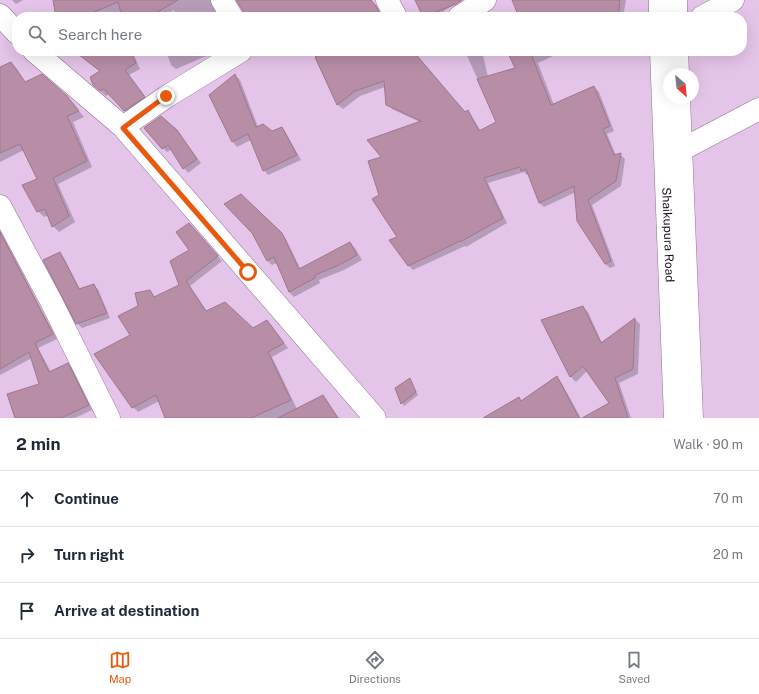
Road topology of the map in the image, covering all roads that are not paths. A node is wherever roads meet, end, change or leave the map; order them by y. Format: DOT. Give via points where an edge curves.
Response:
graph roads {
  1 [pos="222,0"];
  2 [pos="387,0"];
  3 [pos="485,0"];
  4 [pos="660,0"];
  5 [pos="676,0"];
  6 [pos="733,0"];
  7 [pos="229,12"];
  8 [pos="393,12"];
  9 [pos="467,12"];
  10 [pos="660,12"];
  11 [pos="676,12"];
  12 [pos="711,12"];
  13 [pos="0,15"];
  14 [pos="12,28"];
  15 [pos="40,56"];
  16 [pos="233,56"];
  17 [pos="661,56"];
  18 [pos="677,56"];
  19 [pos="678,68"];
  20 [pos="678,104"];
  21 [pos="759,109"];
  22 [pos="123,128"];
  23 [pos="681,150"];
  24 [pos="0,206"];
  25 [pos="109,418"];
  26 [pos="375,418"];
  27 [pos="675,418"];
  28 [pos="692,418"];
  1 -- 7 [label="street"];
  2 -- 8 [label="street"];
  3 -- 9 [label="street"];
  4 -- 10 [label="street"];
  5 -- 11 [label="street"];
  6 -- 12 [label="street"];
  13 -- 14 [label="street"];
  15 -- 22 [label="street"];
  16 -- 22 [label="street" via="166,96"];
  17 -- 27 [label="street, Shaikupura Road"];
  18 -- 19 [label="street"];
  20 -- 23 [label="street, Shaikupura Road"];
  21 -- 23 [label="street"];
  22 -- 26 [label="street"];
  23 -- 28 [label="street, Shaikupura Road"];
  24 -- 25 [label="street"];
}
